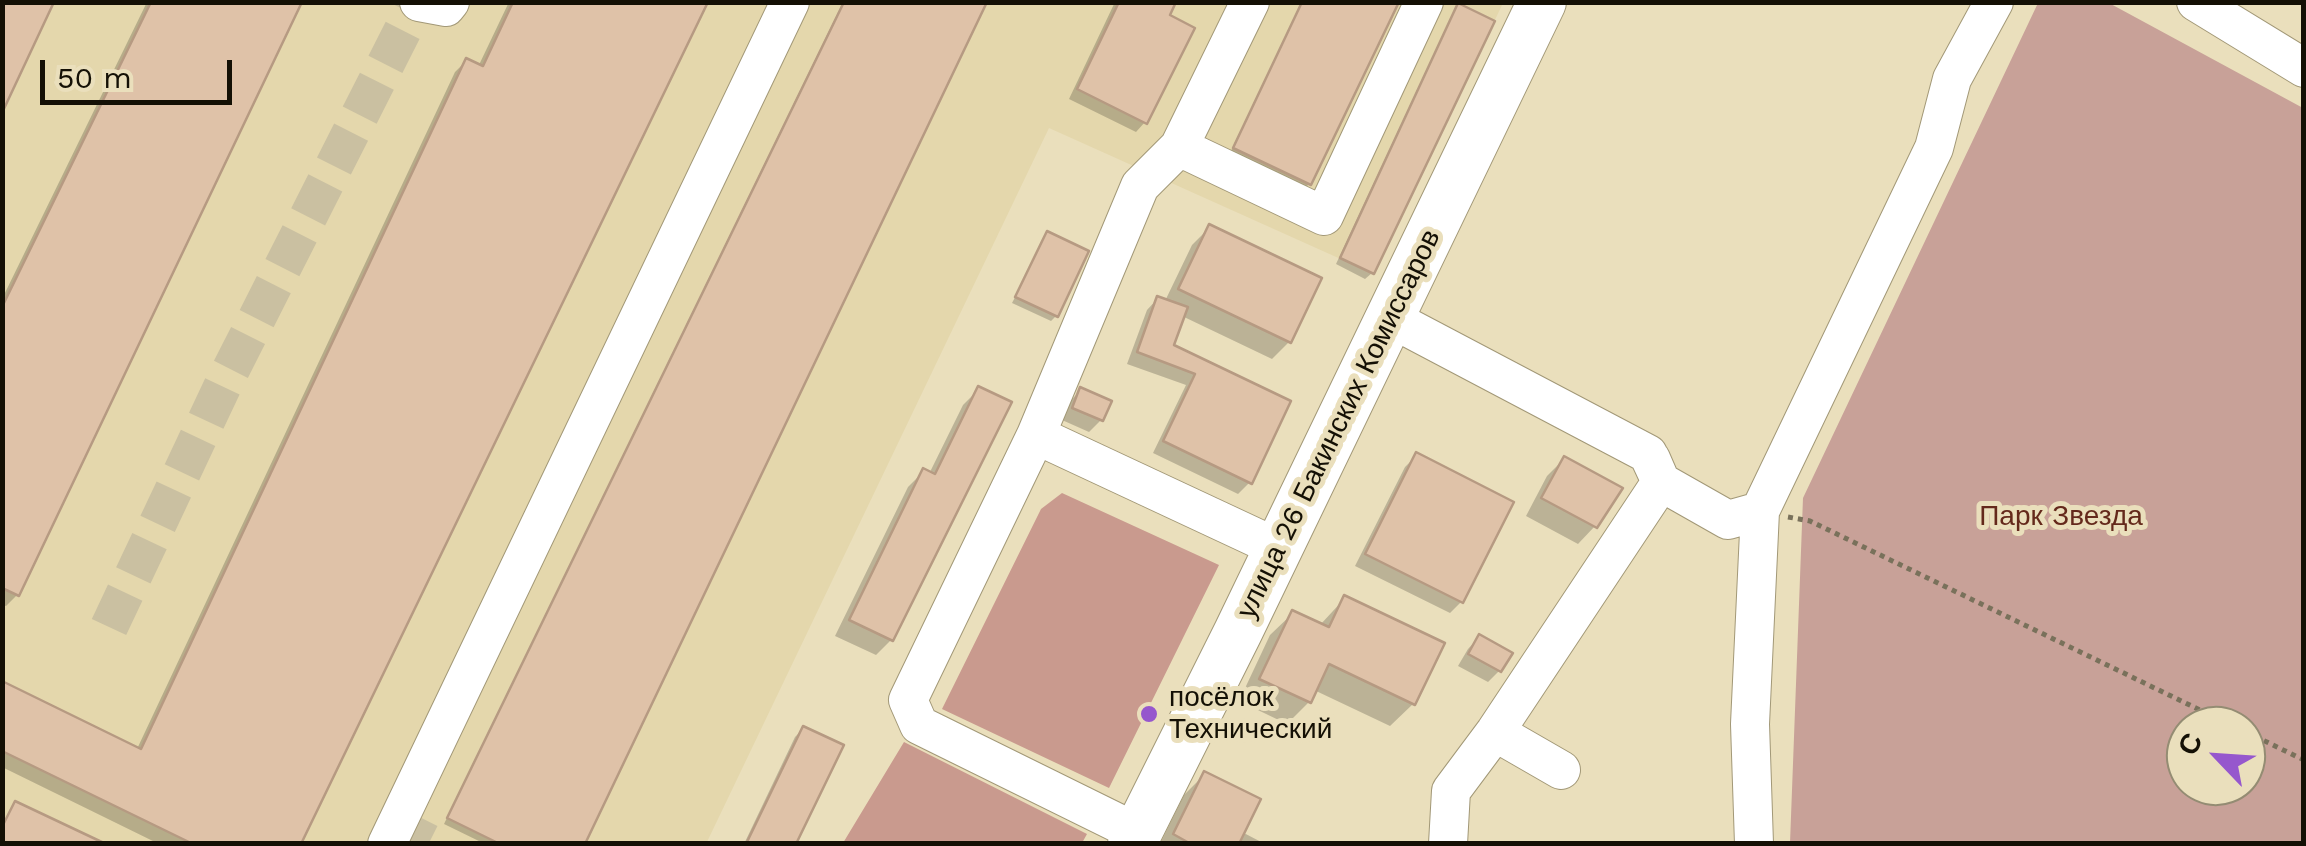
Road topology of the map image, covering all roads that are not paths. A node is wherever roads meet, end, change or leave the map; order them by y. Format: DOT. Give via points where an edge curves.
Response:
graph roads {
  1 [pos="420,2"];
  2 [pos="450,2"];
  3 [pos="790,2"];
  4 [pos="1250,2"];
  5 [pos="1424,2"];
  6 [pos="1542,2"];
  7 [pos="1994,2"];
  8 [pos="2196,2"];
  9 [pos="2304,68"];
  10 [pos="1180,146"];
  11 [pos="1390,318"];
  12 [pos="1036,435"];
  13 [pos="1661,482"];
  14 [pos="1760,512"];
  15 [pos="1278,548"];
  16 [pos="1494,732"];
  17 [pos="1561,770"];
  18 [pos="1135,838"];
  19 [pos="386,844"];
  20 [pos="1448,844"];
  21 [pos="1754,844"];
  1 -- 2 [label="lane"];
  3 -- 19 [label="lane"];
  4 -- 10 [label="lane"];
  5 -- 10 [label="lane" via="1324,216"];
  6 -- 11 [label="main road, улица 26 Бакинских Комиссаров"];
  7 -- 14 [label="lane" via="1952,79 1934,148"];
  8 -- 9 [label="lane"];
  10 -- 12 [label="lane" via="1140,186"];
  11 -- 13 [label="lane" via="1648,454"];
  11 -- 15 [label="main road, улица 26 Бакинских Комиссаров"];
  12 -- 15 [label="lane"];
  12 -- 18 [label="lane" via="908,700 918,726"];
  13 -- 14 [label="lane" via="1728,520"];
  13 -- 16 [label="lane"];
  14 -- 21 [label="lane" via="1750,724"];
  15 -- 18 [label="main road, улица 26 Бакинских Комиссаров"];
  16 -- 17 [label="lane"];
  16 -- 20 [label="lane" via="1452,790"];
}
